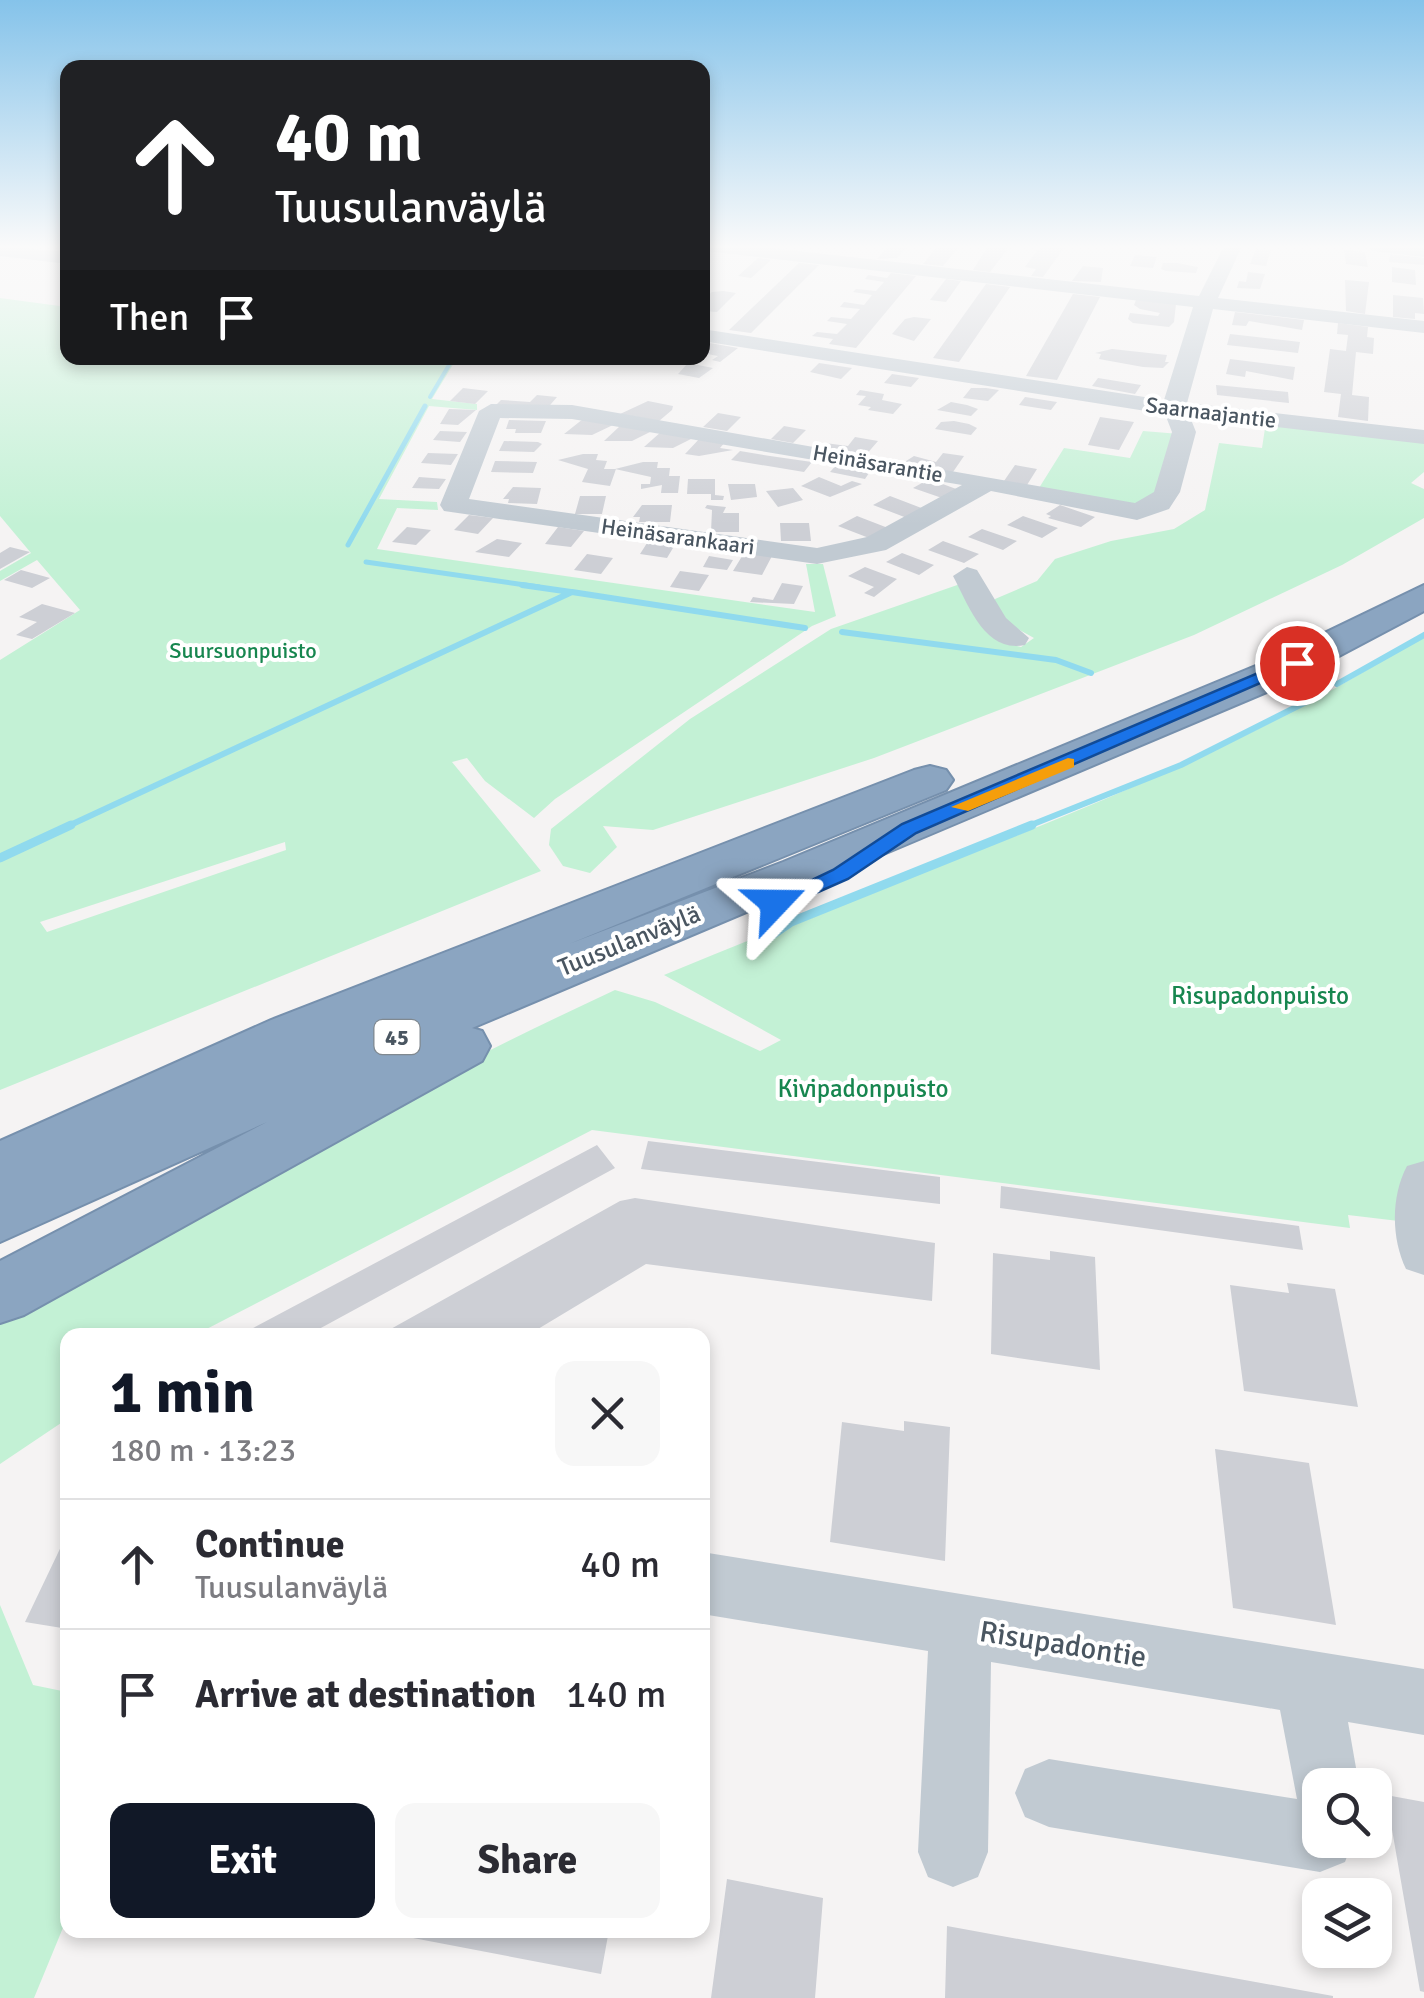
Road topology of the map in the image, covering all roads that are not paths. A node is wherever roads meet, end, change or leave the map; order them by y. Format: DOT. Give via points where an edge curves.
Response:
graph roads {
  1 [pos="730,339"];
  2 [pos="1194,339"];
  3 [pos="1174,407"];
  4 [pos="491,411"];
  5 [pos="1424,437"];
  6 [pos="987,482"];
  7 [pos="1424,558"];
  8 [pos="967,576"];
  9 [pos="1424,596"];
  10 [pos="1014,638"];
  11 [pos="909,828"];
  12 [pos="0,1168"];
  13 [pos="1424,1180"];
  14 [pos="0,1216"];
  15 [pos="1423,1254"];
  16 [pos="0,1294"];
  17 [pos="710,1584"];
  18 [pos="960,1627"];
  19 [pos="1309,1685"];
  20 [pos="1424,1702"];
  21 [pos="1322,1768"];
  22 [pos="1049,1793"];
  23 [pos="1302,1834"];
  24 [pos="953,1852"];
  1 -- 3 [label="street, Saarnaajantie"];
  2 -- 3 [label="street"];
  3 -- 5 [label="street, Saarnaajantie"];
  3 -- 6 [label="street, Heinäsarantie" via="1184,432 1167,492 1149,509 1126,512"];
  4 -- 6 [label="street, Heinäsarantie" via="572,412"];
  4 -- 6 [label="street, Heinäsarankaari" via="453,505 817,556 876,544"];
  7 -- 12 [label="highway, Tuusulanväylä / 45" via="1142,697 469,961"];
  8 -- 10 [label="street" via="994,624"];
  9 -- 11 [label="highway, Tuusulanväylä / 45" via="1273,674"];
  11 -- 14 [label="highway, Tuusulanväylä / 45" via="520,984"];
  11 -- 16 [label="highway" via="840,874 513,1020 310,1124"];
  13 -- 15 [label="street"];
  17 -- 18 [label="street, Risupadontie"];
  18 -- 19 [label="street, Risupadontie"];
  18 -- 24 [label="street"];
  19 -- 20 [label="street, Risupadontie"];
  19 -- 21 [label="street"];
  22 -- 23 [label="street"];
}
